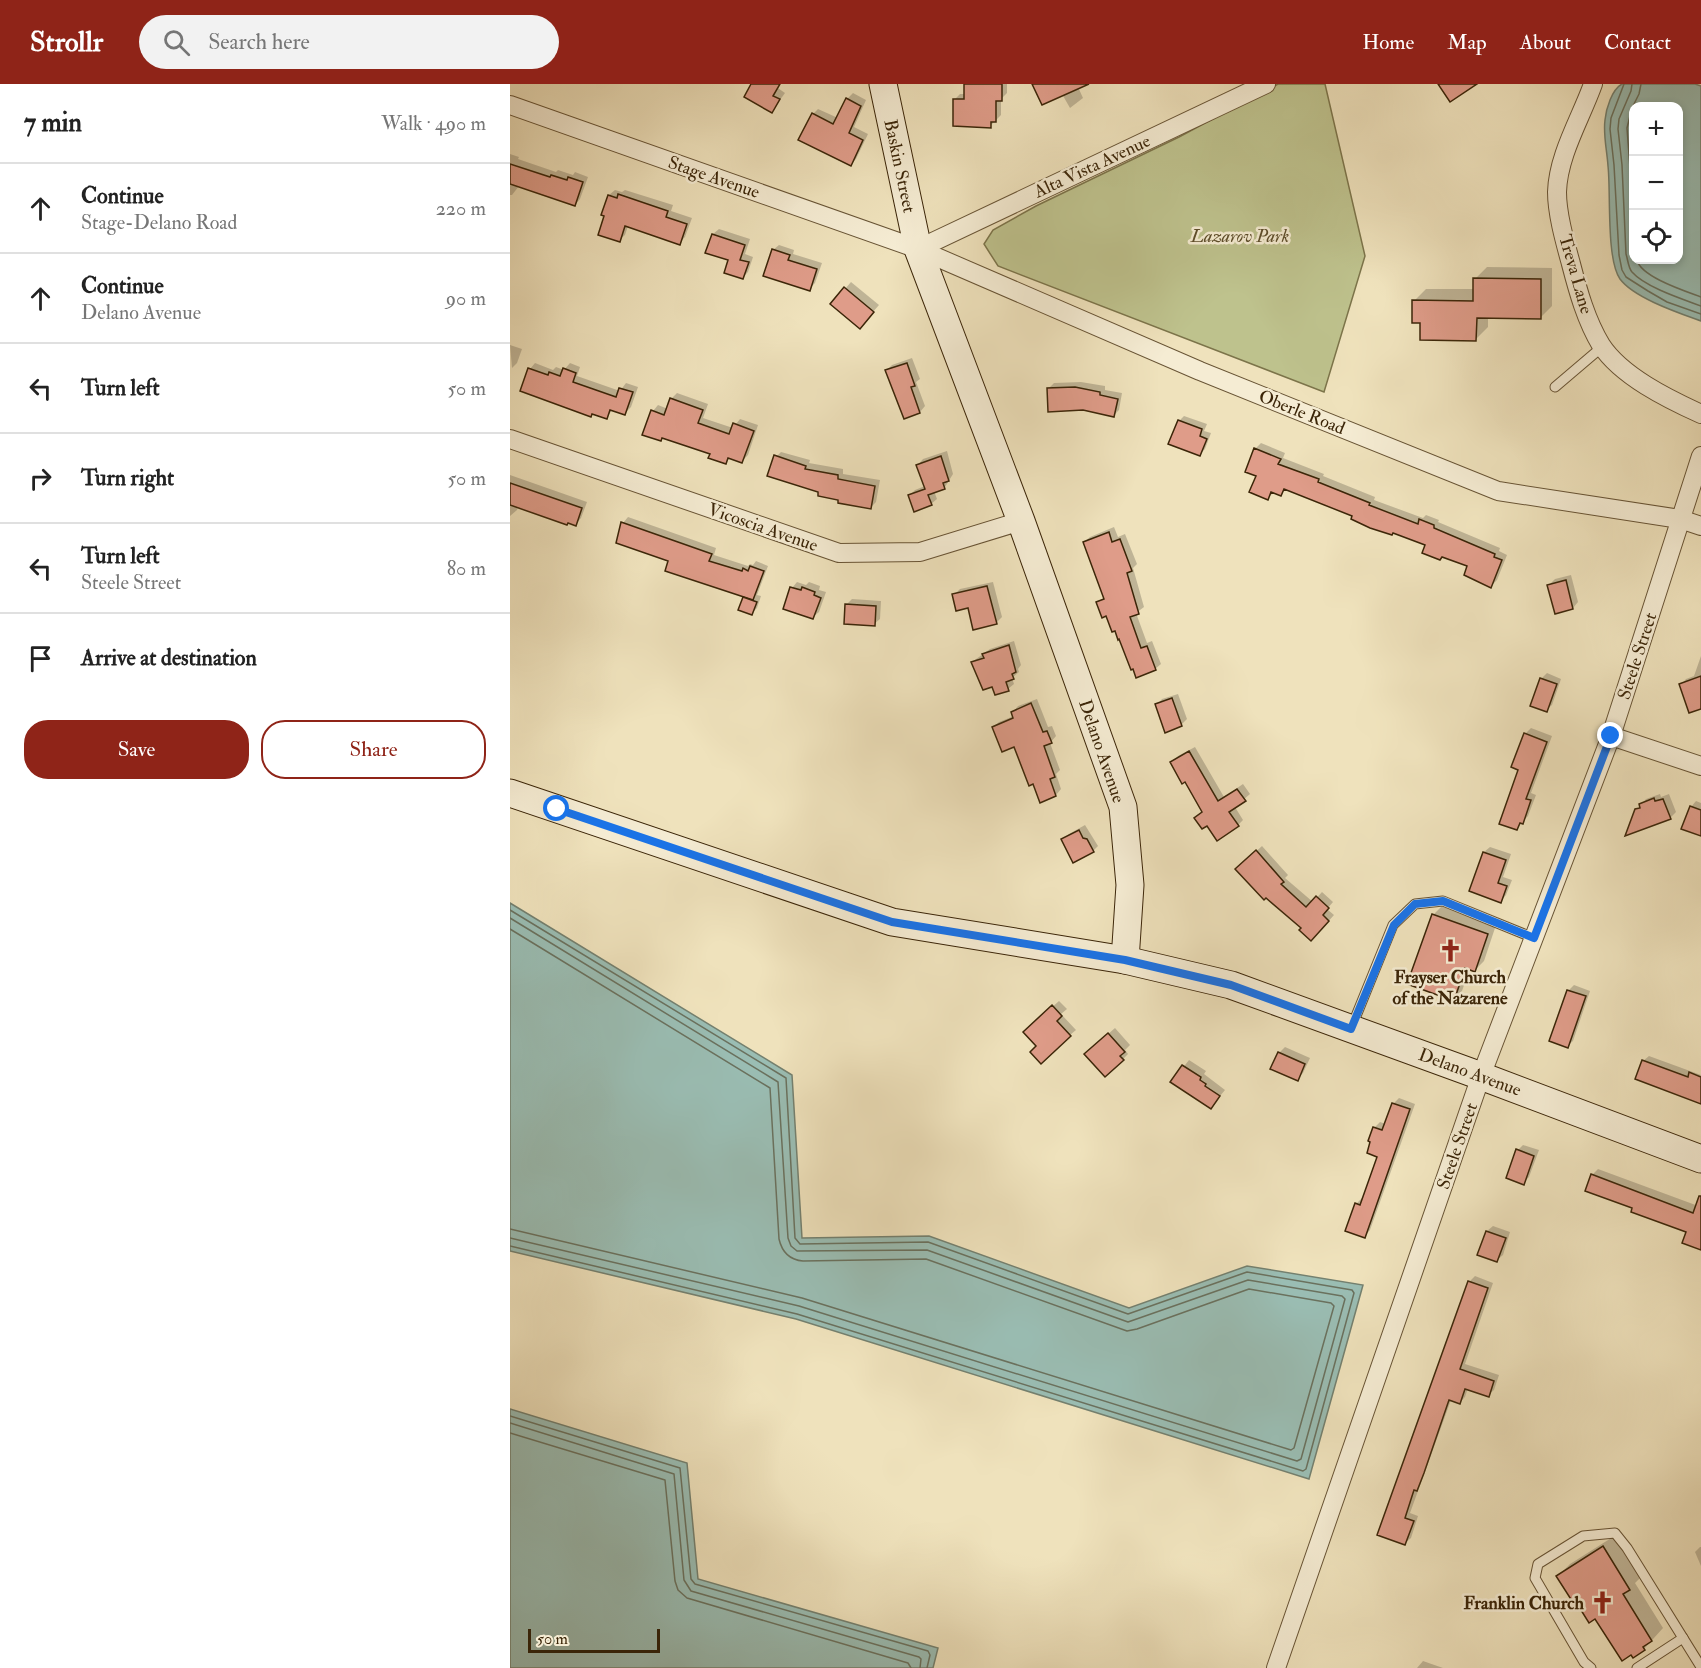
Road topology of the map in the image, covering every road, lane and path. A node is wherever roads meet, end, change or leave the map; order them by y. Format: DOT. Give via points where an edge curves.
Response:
graph roads {
  1 [pos="883,84"];
  2 [pos="1266,84"];
  3 [pos="1593,84"];
  4 [pos="510,105"];
  5 [pos="918,249"];
  6 [pos="1602,346"];
  7 [pos="1556,387"];
  8 [pos="1701,414"];
  9 [pos="510,439"];
  10 [pos="1701,456"];
  11 [pos="1680,519"];
  12 [pos="1021,521"];
  13 [pos="1701,526"];
  14 [pos="1611,736"];
  15 [pos="1701,766"];
  16 [pos="510,793"];
  17 [pos="1534,938"];
  18 [pos="1125,960"];
  19 [pos="1351,1029"];
  20 [pos="1481,1076"];
  21 [pos="1701,1160"];
  22 [pos="1683,1638"];
  23 [pos="1701,1667"];
  24 [pos="1276,1668"];
  25 [pos="1591,1668"];
  26 [pos="1637,1668"];
  1 -- 5 [label="main road, Baskin Street"];
  2 -- 5 [label="street, Alta Vista Avenue"];
  3 -- 6 [label="street, Treva Lane" via="1563,160 1557,192 1576,282 1587,319"];
  4 -- 5 [label="street, Stage Avenue"];
  5 -- 11 [label="street, Oberle Road" via="1200,371 1498,491"];
  5 -- 12 [label="main road, Delano Avenue"];
  6 -- 7 [label="lane"];
  6 -- 8 [label="street, Treva Lane" via="1631,376 1667,399"];
  9 -- 12 [label="street, Vicoscia Avenue" via="839,553 920,552"];
  10 -- 11 [label="street, Steele Street"];
  11 -- 13 [label="street, Oberle Road"];
  11 -- 14 [label="street, Steele Street"];
  12 -- 18 [label="main road, Delano Avenue" via="1123,807 1130,885"];
  14 -- 15 [label="street"];
  14 -- 17 [label="street, Steele Street"];
  16 -- 18 [label="main road" via="892,922"];
  17 -- 19 [label="lane" via="1443,901 1415,904 1394,925"];
  17 -- 20 [label="street, Steele Street"];
  18 -- 19 [label="main road, Delano Avenue" via="1231,985"];
  19 -- 20 [label="main road, Delano Avenue"];
  20 -- 21 [label="main road, Delano Avenue"];
  20 -- 24 [label="street, Steele Street"];
  22 -- 23 [label="lane"];
  22 -- 25 [label="lane" via="1615,1533 1583,1536 1538,1564 1535,1578"];
  22 -- 26 [label="lane"];
}
